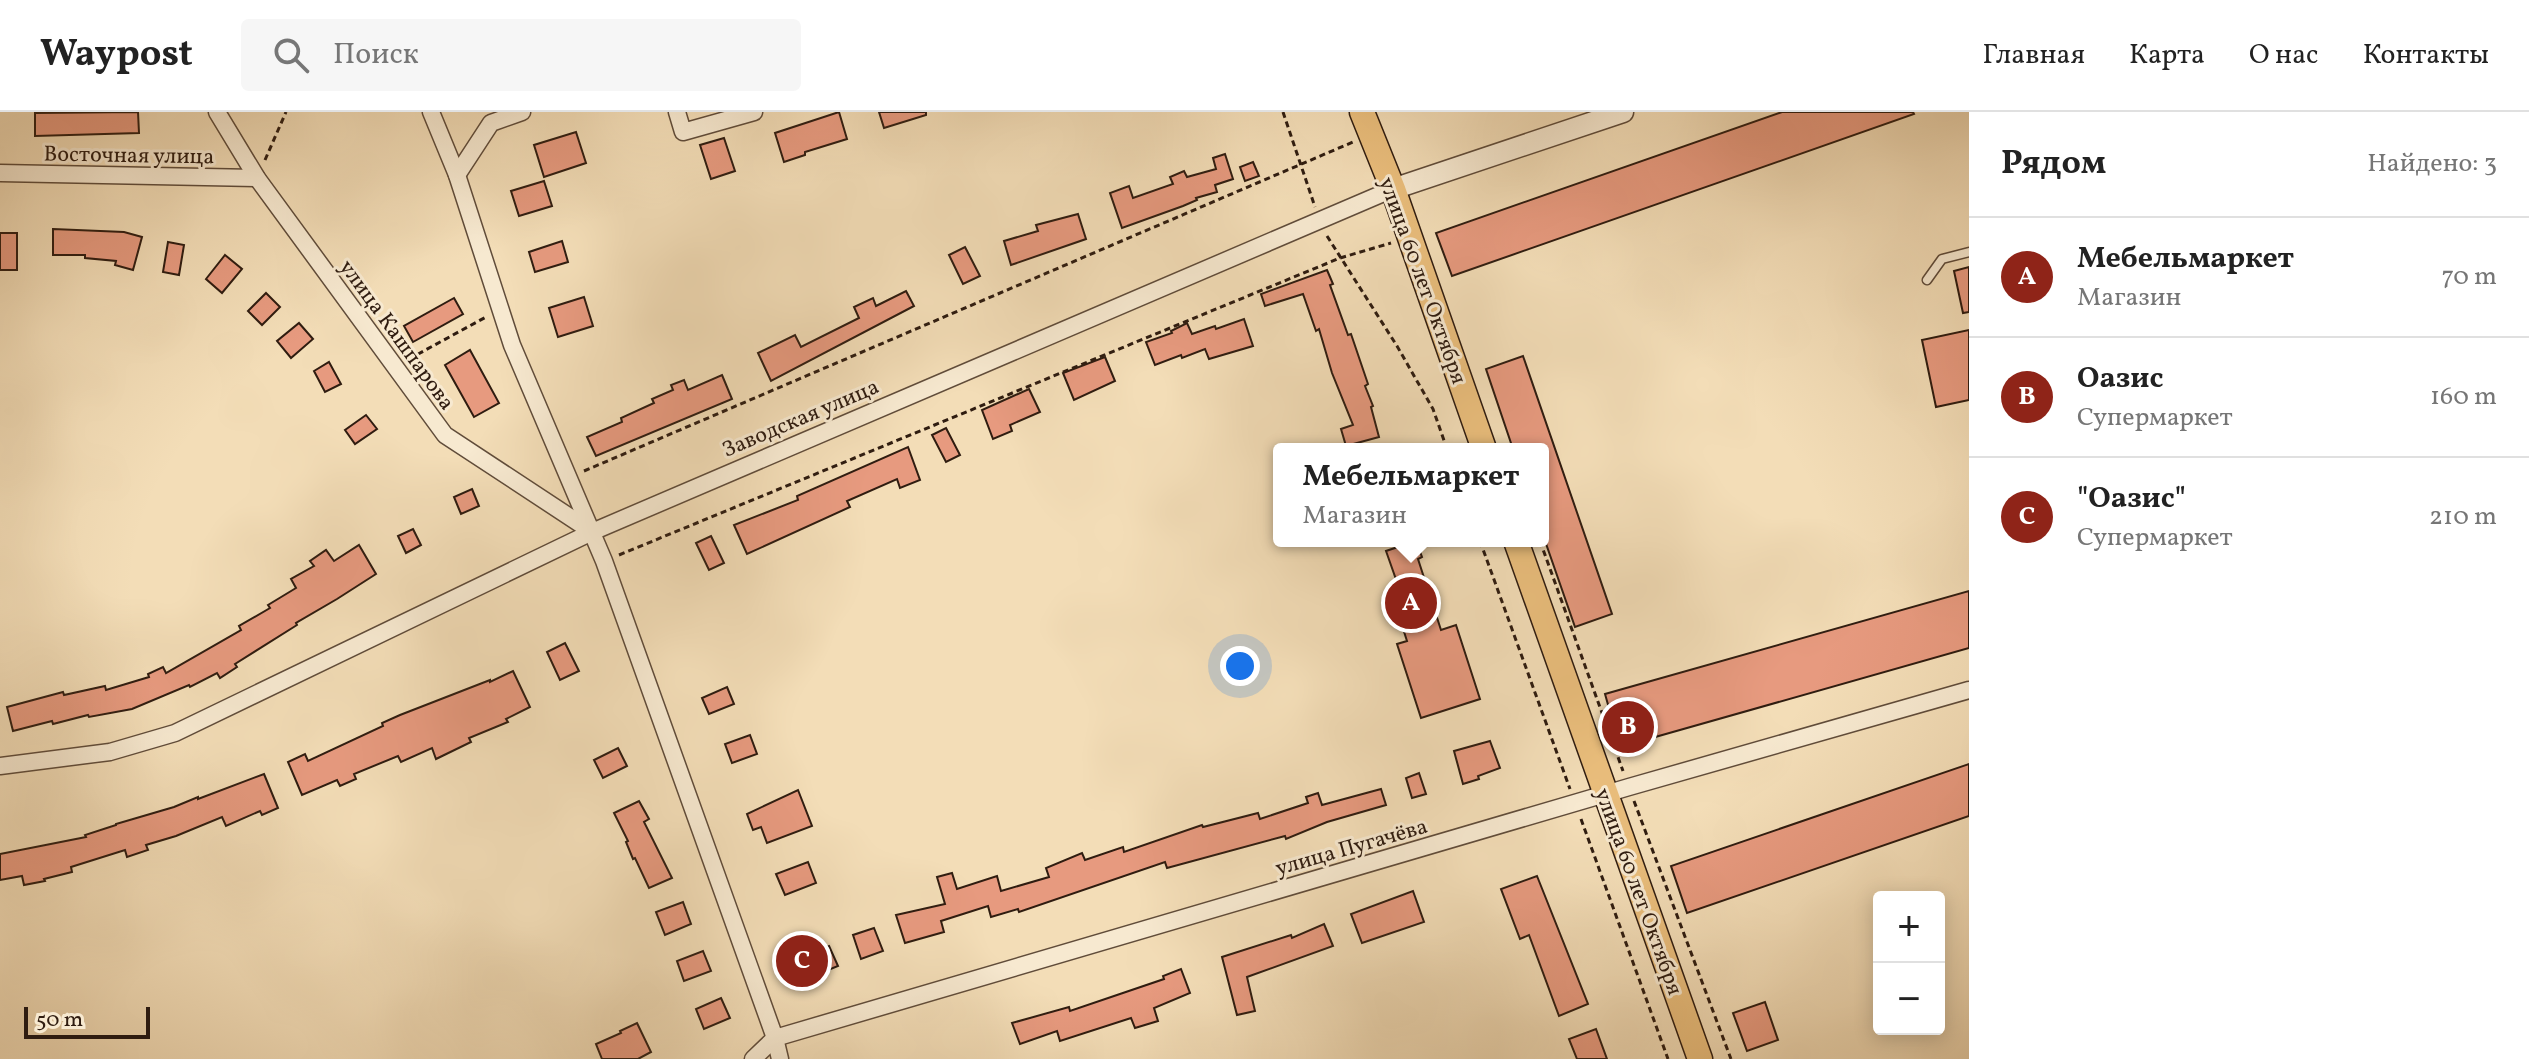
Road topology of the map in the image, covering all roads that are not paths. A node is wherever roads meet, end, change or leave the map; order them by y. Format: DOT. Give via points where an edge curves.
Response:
graph roads {
  1 [pos="217,112"];
  2 [pos="431,112"];
  3 [pos="522,112"];
  4 [pos="677,112"];
  5 [pos="754,112"];
  6 [pos="1623,112"];
  7 [pos="1366,124"];
  8 [pos="0,173"];
  9 [pos="457,175"];
  10 [pos="257,178"];
  11 [pos="1393,189"];
  12 [pos="1969,252"];
  13 [pos="1927,280"];
  14 [pos="1482,443"];
  15 [pos="592,532"];
  16 [pos="1518,547"];
  17 [pos="1969,690"];
  18 [pos="0,766"];
  19 [pos="1605,794"];
  20 [pos="775,1038"];
  21 [pos="753,1059"];
  22 [pos="780,1059"];
  23 [pos="1700,1059"];
  1 -- 10 [label="street, улица Кашпарова"];
  2 -- 9 [label="street"];
  3 -- 9 [label="street" via="491,123"];
  4 -- 5 [label="street" via="683,132"];
  6 -- 11 [label="street, Заводская улица"];
  7 -- 11 [label="main road, улица 60 лет Октября"];
  8 -- 10 [label="street, Восточная улица"];
  9 -- 15 [label="street" via="512,345"];
  10 -- 15 [label="street, улица Кашпарова" via="445,435"];
  11 -- 14 [label="main road, улица 60 лет Октября"];
  11 -- 15 [label="street, Заводская улица"];
  12 -- 13 [label="lane" via="1942,259"];
  15 -- 18 [label="street, Заводская улица" via="175,733 110,752"];
  15 -- 20 [label="street"];
  16 -- 19 [label="main road, улица 60 лет Октября"];
  17 -- 19 [label="street, улица Пугачёва"];
  19 -- 20 [label="street, улица Пугачёва"];
  19 -- 23 [label="main road, улица 60 лет Октября"];
  20 -- 21 [label="street, улица Пугачёва"];
  20 -- 22 [label="street"];
}
